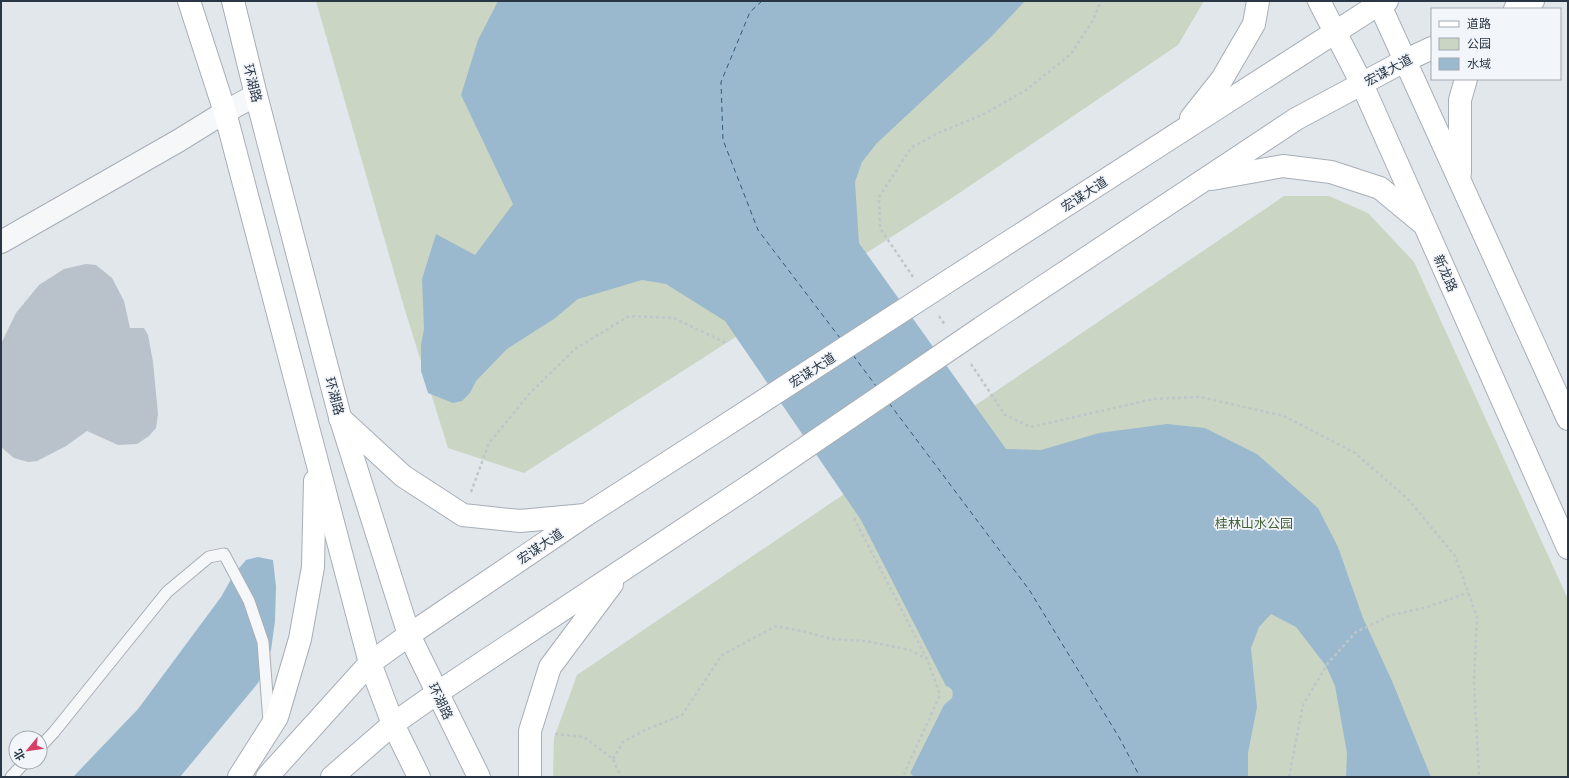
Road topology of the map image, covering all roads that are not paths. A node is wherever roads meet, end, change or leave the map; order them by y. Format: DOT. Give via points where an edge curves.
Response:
graph roads {
  1 [pos="189,1"];
  2 [pos="233,1"];
  3 [pos="1258,1"];
  4 [pos="1319,1"];
  5 [pos="1532,1"];
  6 [pos="1381,2"];
  7 [pos="1517,8"];
  8 [pos="1334,33"];
  9 [pos="1431,48"];
  10 [pos="1406,60"];
  11 [pos="1466,80"];
  12 [pos="1362,84"];
  13 [pos="256,95"];
  14 [pos="225,112"];
  15 [pos="1181,132"];
  16 [pos="1460,180"];
  17 [pos="1203,181"];
  18 [pos="1425,225"];
  19 [pos="1,242"];
  20 [pos="340,418"];
  21 [pos="1568,419"];
  22 [pos="316,456"];
  23 [pos="586,515"];
  24 [pos="1568,548"];
  25 [pos="622,571"];
  26 [pos="409,635"];
  27 [pos="370,663"];
  28 [pos="437,693"];
  29 [pos="393,724"];
  30 [pos="270,728"];
  31 [pos="48,738"];
  32 [pos="239,777"];
  33 [pos="267,777"];
  34 [pos="332,777"];
  35 [pos="419,777"];
  36 [pos="479,777"];
  37 [pos="530,777"];
  1 -- 14 [label="main road"];
  2 -- 13 [label="main road, 环湖路"];
  3 -- 15 [label="main road" via="1254,24 1222,79"];
  4 -- 8 [label="main road, 新龙路"];
  5 -- 7 [label="main road"];
  6 -- 8 [label="main road, 宏谋大道"];
  6 -- 10 [label="main road"];
  8 -- 12 [label="main road, 新龙路"];
  8 -- 15 [label="main road, 宏谋大道"];
  9 -- 10 [label="main road, 宏谋大道"];
  10 -- 12 [label="main road, 宏谋大道"];
  10 -- 16 [label="main road"];
  11 -- 16 [label="main road" via="1460,100"];
  12 -- 17 [label="main road, 宏谋大道" via="1296,119"];
  12 -- 18 [label="main road, 新龙路"];
  13 -- 14 [label="street"];
  13 -- 20 [label="main road, 环湖路"];
  14 -- 19 [label="street"];
  14 -- 22 [label="main road"];
  15 -- 23 [label="main road, 宏谋大道, bridge"];
  16 -- 21 [label="main road"];
  17 -- 18 [label="main road" via="1283,166 1331,172 1380,188"];
  17 -- 25 [label="main road, 宏谋大道, bridge"];
  18 -- 24 [label="main road, 新龙路"];
  20 -- 23 [label="main road" via="403,476 463,515 520,521"];
  20 -- 26 [label="main road, 环湖路"];
  22 -- 27 [label="main road"];
  22 -- 30 [label="main road" via="313,567 300,639 277,717"];
  23 -- 26 [label="main road, 宏谋大道"];
  25 -- 28 [label="main road, 宏谋大道"];
  25 -- 37 [label="main road" via="550,667 530,731"];
  26 -- 27 [label="main road, 宏谋大道"];
  26 -- 28 [label="main road, 环湖路"];
  27 -- 29 [label="main road"];
  27 -- 33 [label="main road, 宏谋大道"];
  28 -- 29 [label="main road, 宏谋大道"];
  28 -- 36 [label="main road, 环湖路"];
  29 -- 34 [label="main road, 宏谋大道"];
  29 -- 35 [label="main road"];
  30 -- 31 [label="lane" via="263,642 249,601 224,554 209,557 167,592"];
  30 -- 32 [label="main road"];
}
